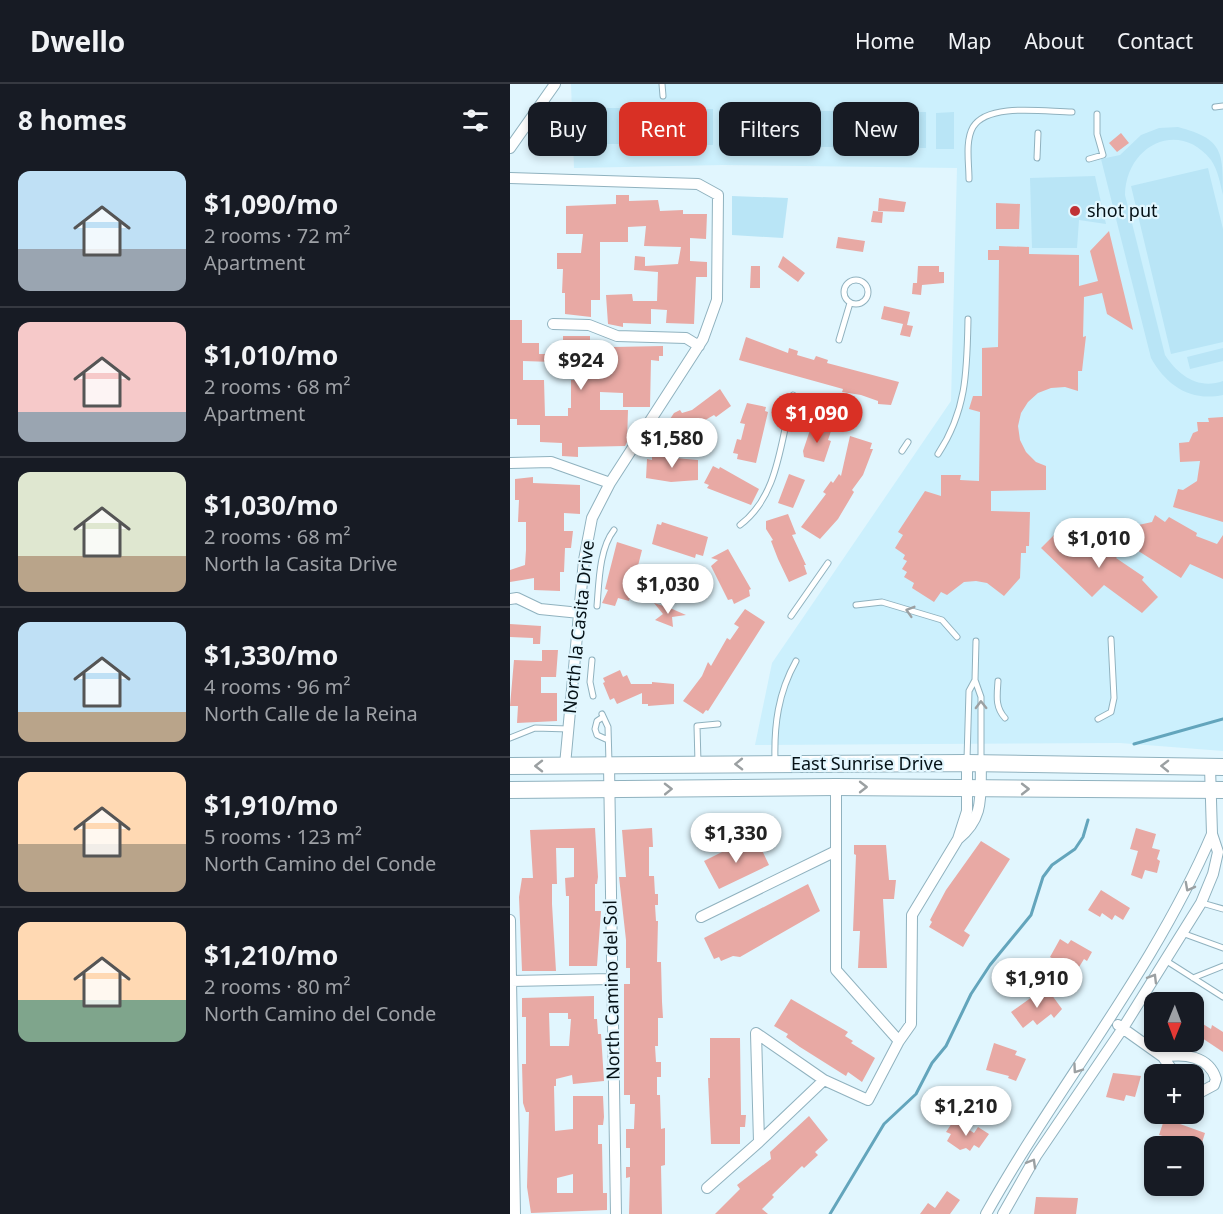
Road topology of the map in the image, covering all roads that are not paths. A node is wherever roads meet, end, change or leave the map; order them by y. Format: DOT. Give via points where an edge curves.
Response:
graph roads {
  1 [pos="555,84"];
  2 [pos="662,84"];
  3 [pos="663,96"];
  4 [pos="1215,106"];
  5 [pos="1223,106"];
  6 [pos="1072,112"];
  7 [pos="1097,114"];
  8 [pos="1038,133"];
  9 [pos="510,148"];
  10 [pos="1037,158"];
  11 [pos="1089,159"];
  12 [pos="510,178"];
  13 [pos="969,179"];
  14 [pos="850,303"];
  15 [pos="968,319"];
  16 [pos="553,324"];
  17 [pos="839,340"];
  18 [pos="699,346"];
  19 [pos="793,395"];
  20 [pos="908,442"];
  21 [pos="902,451"];
  22 [pos="938,454"];
  23 [pos="510,464"];
  24 [pos="610,483"];
  25 [pos="740,525"];
  26 [pos="614,530"];
  27 [pos="828,564"];
  28 [pos="510,599"];
  29 [pos="856,604"];
  30 [pos="597,606"];
  31 [pos="580,613"];
  32 [pos="791,616"];
  33 [pos="957,637"];
  34 [pos="1111,639"];
  35 [pos="976,641"];
  36 [pos="592,660"];
  37 [pos="796,661"];
  38 [pos="975,680"];
  39 [pos="998,681"];
  40 [pos="593,696"];
  41 [pos="1005,718"];
  42 [pos="1098,719"];
  43 [pos="718,724"];
  44 [pos="569,729"];
  45 [pos="510,738"];
  46 [pos="608,740"];
  47 [pos="974,763"];
  48 [pos="775,764"];
  49 [pos="565,765"];
  50 [pos="609,765"];
  51 [pos="698,765"];
  52 [pos="510,766"];
  53 [pos="1216,767"];
  54 [pos="836,787"];
  55 [pos="973,788"];
  56 [pos="510,790"];
  57 [pos="609,790"];
  58 [pos="1217,790"];
  59 [pos="1212,834"];
  60 [pos="836,851"];
  61 [pos="1201,903"];
  62 [pos="1223,909"];
  63 [pos="701,917"];
  64 [pos="510,920"];
  65 [pos="1182,932"];
  66 [pos="1223,948"];
  67 [pos="1164,959"];
  68 [pos="1223,966"];
  69 [pos="1193,978"];
  70 [pos="611,979"];
  71 [pos="511,981"];
  72 [pos="1223,997"];
  73 [pos="1110,1021"];
  74 [pos="1123,1028"];
  75 [pos="899,1041"];
  76 [pos="1163,1057"];
  77 [pos="1168,1064"];
  78 [pos="824,1080"];
  79 [pos="1204,1090"];
  80 [pos="759,1142"];
  81 [pos="707,1188"];
  82 [pos="515,1214"];
  83 [pos="616,1214"];
  84 [pos="986,1214"];
  85 [pos="1004,1214"];
  1 -- 9 [label="street"];
  2 -- 3 [label="lane"];
  4 -- 5 [label="lane"];
  6 -- 13 [label="lane" via="1007,111 984,115 973,127 970,138"];
  7 -- 11 [label="lane" via="1103,155"];
  8 -- 10 [label="lane"];
  12 -- 18 [label="street, North la Casita Drive" via="698,184 718,195 717,300"];
  14 -- 14 [label="lane" via="861,304 867,299 869,291 863,281 854,280 845,288 844,296"];
  14 -- 17 [label="lane"];
  15 -- 22 [label="lane" via="967,380 957,417"];
  16 -- 18 [label="street" via="589,325 617,336 686,338"];
  18 -- 24 [label="street, North la Casita Drive"];
  19 -- 25 [label="lane" via="782,450 769,486 760,507"];
  20 -- 21 [label="lane"];
  23 -- 24 [label="street" via="552,462"];
  24 -- 31 [label="street, North la Casita Drive" via="592,518"];
  26 -- 30 [label="lane" via="599,577"];
  27 -- 32 [label="lane"];
  28 -- 31 [label="street" via="518,598 540,609"];
  33 -- 29 [label="lane, one-way" via="942,620 882,602"];
  31 -- 44 [label="street, North la Casita Drive"];
  34 -- 42 [label="lane" via="1114,698 1111,712"];
  35 -- 38 [label="lane"];
  36 -- 40 [label="lane"];
  37 -- 48 [label="lane" via="781,694 775,727"];
  47 -- 38 [label="lane, one-way" via="981,697"];
  38 -- 47 [label="lane" via="969,691"];
  39 -- 41 [label="lane" via="997,702"];
  43 -- 51 [label="lane" via="697,726"];
  44 -- 45 [label="lane" via="535,728"];
  44 -- 49 [label="street, North la Casita Drive"];
  46 -- 46 [label="lane" via="608,727 602,716 595,729 597,735"];
  46 -- 50 [label="lane"];
  47 -- 48 [label="main road, East Sunrise Drive"];
  53 -- 47 [label="main road, East Sunrise Drive, one-way"];
  47 -- 55 [label="street"];
  48 -- 51 [label="main road, East Sunrise Drive, one-way"];
  49 -- 50 [label="main road, East Sunrise Drive"];
  49 -- 52 [label="main road, East Sunrise Drive, one-way"];
  50 -- 51 [label="main road, East Sunrise Drive"];
  50 -- 57 [label="street, North Camino del Sol"];
  53 -- 58 [label="street"];
  54 -- 55 [label="main road, East Sunrise Drive, one-way"];
  57 -- 54 [label="main road, East Sunrise Drive, one-way"];
  54 -- 60 [label="street"];
  55 -- 58 [label="main road, East Sunrise Drive, one-way"];
  55 -- 75 [label="street" via="958,839 912,915 911,1024"];
  56 -- 57 [label="main road, East Sunrise Drive"];
  57 -- 70 [label="street, North Camino del Sol"];
  58 -- 59 [label="street"];
  59 -- 61 [label="street" via="1218,852 1214,874"];
  59 -- 73 [label="street, one-way" via="1185,895"];
  60 -- 63 [label="street"];
  60 -- 75 [label="street" via="836,970"];
  61 -- 62 [label="lane"];
  61 -- 65 [label="street"];
  64 -- 71 [label="street"];
  65 -- 66 [label="lane"];
  65 -- 67 [label="street"];
  67 -- 69 [label="lane"];
  74 -- 67 [label="street, one-way"];
  68 -- 69 [label="lane"];
  69 -- 72 [label="lane"];
  70 -- 71 [label="street"];
  70 -- 83 [label="street, North Camino del Sol"];
  71 -- 82 [label="street"];
  73 -- 74 [label="street"];
  73 -- 84 [label="street, one-way" via="1023,1149"];
  74 -- 76 [label="street"];
  85 -- 74 [label="street, one-way" via="1036,1156"];
  75 -- 78 [label="street" via="868,1100"];
  76 -- 77 [label="street"];
  76 -- 79 [label="street" via="1197,1058 1209,1065 1216,1079"];
  78 -- 80 [label="street"];
  78 -- 80 [label="street" via="756,1033"];
  80 -- 81 [label="street"];
}
